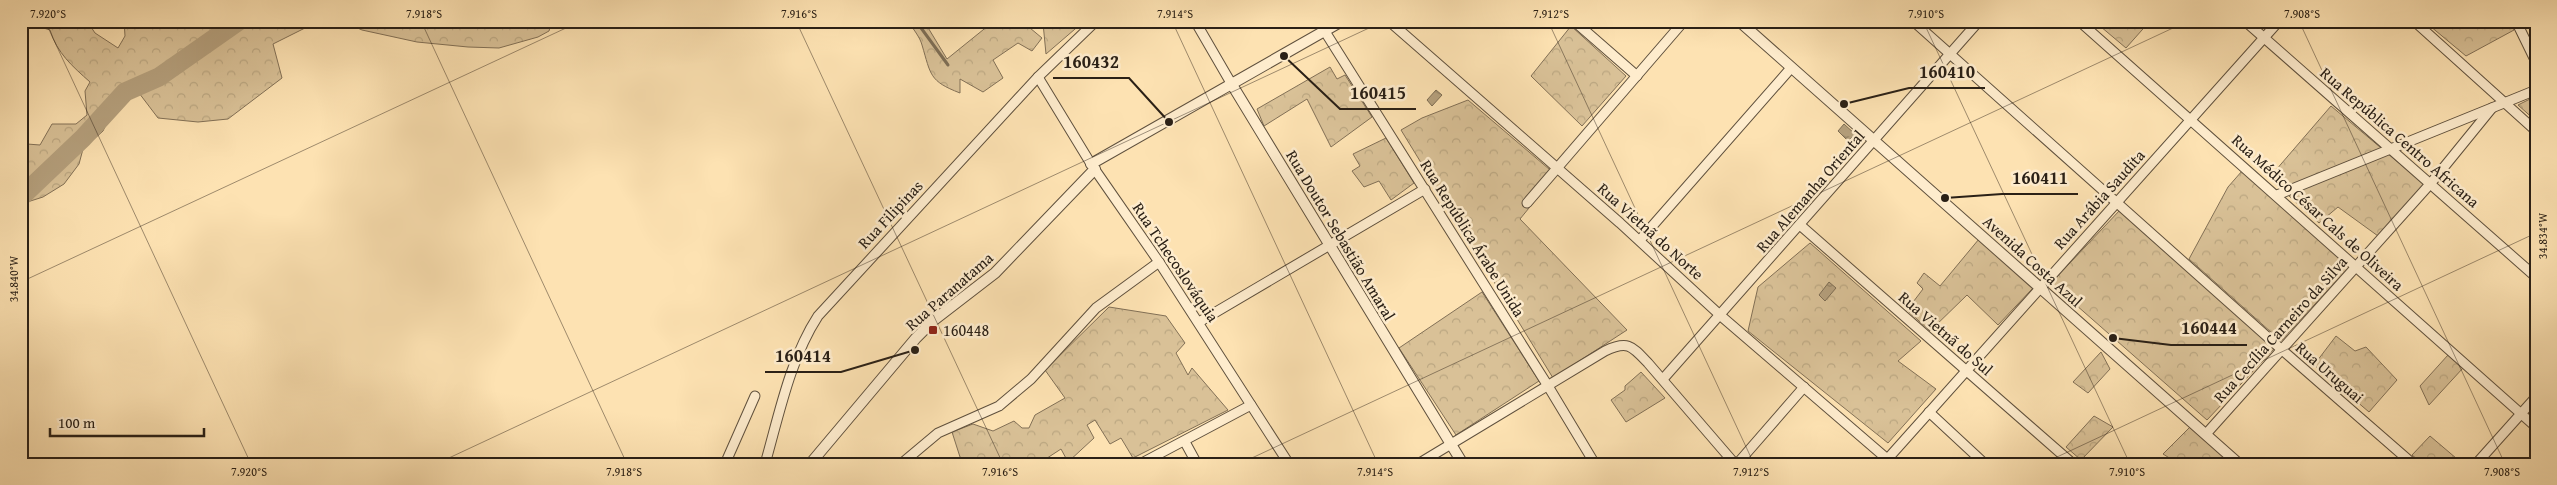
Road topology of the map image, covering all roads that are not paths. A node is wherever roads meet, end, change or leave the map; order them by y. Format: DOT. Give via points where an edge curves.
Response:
graph roads {
  1 [pos="1096,21"];
  2 [pos="1195,21"];
  3 [pos="1342,21"];
  4 [pos="1389,21"];
  5 [pos="1574,21"];
  6 [pos="1684,21"];
  7 [pos="1739,21"];
  8 [pos="1914,21"];
  9 [pos="1979,21"];
  10 [pos="2079,21"];
  11 [pos="2245,21"];
  12 [pos="2278,21"];
  13 [pos="2414,21"];
  14 [pos="2516,21"];
  15 [pos="1324,30"];
  16 [pos="2264,38"];
  17 [pos="1951,55"];
  18 [pos="2536,62"];
  19 [pos="1791,68"];
  20 [pos="1637,76"];
  21 [pos="1038,77"];
  22 [pos="1232,83"];
  23 [pos="2536,90"];
  24 [pos="2503,103"];
  25 [pos="2492,108"];
  26 [pos="2191,119"];
  27 [pos="2536,132"];
  28 [pos="1873,140"];
  29 [pos="2391,149"];
  30 [pos="1093,167"];
  31 [pos="1558,168"];
  32 [pos="2431,183"];
  33 [pos="1424,189"];
  34 [pos="2277,195"];
  35 [pos="1527,202"];
  36 [pos="2117,202"];
  37 [pos="1800,226"];
  38 [pos="1640,240"];
  39 [pos="1330,245"];
  40 [pos="1160,262"];
  41 [pos="2357,266"];
  42 [pos="2536,277"];
  43 [pos="2040,288"];
  44 [pos="1721,316"];
  45 [pos="1199,322"];
  46 [pos="2281,349"];
  47 [pos="1965,370"];
  48 [pos="1663,380"];
  49 [pos="1548,386"];
  50 [pos="1804,387"];
  51 [pos="755,396"];
  52 [pos="2536,397"];
  53 [pos="1251,405"];
  54 [pos="1929,412"];
  55 [pos="2521,414"];
  56 [pos="2536,427"];
  57 [pos="2206,434"];
  58 [pos="1185,442"];
  59 [pos="1452,444"];
  60 [pos="1887,462"];
  61 [pos="2237,463"];
  62 [pos="725,464"];
  63 [pos="765,464"];
  64 [pos="810,464"];
  65 [pos="901,464"];
  66 [pos="1140,464"];
  67 [pos="1197,464"];
  68 [pos="1289,464"];
  69 [pos="1418,464"];
  70 [pos="1463,464"];
  71 [pos="1595,464"];
  72 [pos="1736,464"];
  73 [pos="1985,464"];
  74 [pos="2073,464"];
  75 [pos="2413,464"];
  76 [pos="2476,464"];
  1 -- 21 [label="street, Rua Filipinas"];
  2 -- 22 [label="street, Rua Doutor Sebastião Amaral"];
  3 -- 15 [label="street, Rua Paranatama"];
  4 -- 31 [label="street, Rua Vietnã do Norte"];
  5 -- 20 [label="street"];
  6 -- 20 [label="street"];
  7 -- 19 [label="street, Avenida Costa Azul"];
  8 -- 17 [label="street, Rua Uruguai"];
  9 -- 17 [label="street, Rua Alemanha Oriental"];
  10 -- 26 [label="street, Rua Médico César Cals de Oliveira"];
  11 -- 16 [label="street, Rua República Centro Africana"];
  12 -- 16 [label="street, Rua Arábia Saudita"];
  13 -- 24 [label="street"];
  14 -- 18 [label="street"];
  15 -- 22 [label="street, Rua Paranatama"];
  15 -- 33 [label="street, Rua República Árabe Unida"];
  16 -- 26 [label="street, Rua Arábia Saudita"];
  16 -- 29 [label="street, Rua República Centro Africana"];
  17 -- 28 [label="street, Rua Alemanha Oriental"];
  17 -- 36 [label="street, Rua Uruguai"];
  19 -- 28 [label="street, Avenida Costa Azul"];
  19 -- 38 [label="street"];
  20 -- 31 [label="street"];
  21 -- 30 [label="street, Rua Tchecoslováquia"];
  21 -- 63 [label="street, Rua Filipinas" via="818,316 806,334 795,362"];
  22 -- 30 [label="street, Rua Paranatama"];
  22 -- 39 [label="street, Rua Doutor Sebastião Amaral"];
  23 -- 24 [label="street, Rua Cecília Carneiro da Silva"];
  24 -- 25 [label="street, Rua Cecília Carneiro da Silva"];
  24 -- 27 [label="street"];
  25 -- 29 [label="street, Rua Cecília Carneiro da Silva"];
  25 -- 32 [label="street, Rua Cecília Carneiro da Silva"];
  26 -- 34 [label="street, Rua Médico César Cals de Oliveira"];
  26 -- 36 [label="street, Rua Arábia Saudita"];
  28 -- 37 [label="street, Rua Alemanha Oriental"];
  28 -- 43 [label="street, Avenida Costa Azul"];
  29 -- 32 [label="street, Rua República Centro Africana"];
  29 -- 34 [label="street, Rua Cecília Carneiro da Silva"];
  30 -- 40 [label="street, Rua Tchecoslováquia"];
  30 -- 64 [label="street, Rua Paranatama" via="995,273 916,338"];
  31 -- 35 [label="street"];
  31 -- 38 [label="street, Rua Vietnã do Norte"];
  32 -- 41 [label="street, Rua Cecília Carneiro da Silva"];
  32 -- 42 [label="street, Rua República Centro Africana"];
  33 -- 39 [label="street"];
  33 -- 49 [label="street, Rua República Árabe Unida"];
  34 -- 41 [label="street, Rua Médico César Cals de Oliveira"];
  36 -- 43 [label="street, Rua Arábia Saudita"];
  36 -- 46 [label="street, Rua Uruguai"];
  37 -- 44 [label="street, Rua Alemanha Oriental"];
  37 -- 47 [label="street, Rua Vietnã do Sul"];
  38 -- 44 [label="street, Rua Vietnã do Norte"];
  39 -- 45 [label="street"];
  39 -- 59 [label="street, Rua Doutor Sebastião Amaral"];
  40 -- 45 [label="street, Rua Tchecoslováquia"];
  40 -- 65 [label="street" via="1096,308 1031,379 999,406 938,433"];
  41 -- 46 [label="street, Rua Cecília Carneiro da Silva"];
  41 -- 55 [label="street, Rua Médico César Cals de Oliveira"];
  43 -- 47 [label="street, Rua Arábia Saudita"];
  43 -- 57 [label="street, Avenida Costa Azul"];
  44 -- 48 [label="street, Rua Alemanha Oriental"];
  44 -- 50 [label="street, Rua Vietnã do Norte"];
  45 -- 53 [label="street, Rua Tchecoslováquia"];
  46 -- 57 [label="street, Rua Cecília Carneiro da Silva"];
  46 -- 75 [label="street, Rua Uruguai"];
  47 -- 54 [label="street, Rua Arábia Saudita"];
  47 -- 74 [label="street, Rua Vietnã do Sul"];
  48 -- 49 [label="street" via="1633,348 1624,344"];
  48 -- 72 [label="street"];
  49 -- 59 [label="street"];
  49 -- 71 [label="street, Rua República Árabe Unida"];
  50 -- 60 [label="street, Rua Vietnã do Norte"];
  50 -- 72 [label="street"];
  51 -- 62 [label="street"];
  52 -- 55 [label="street"];
  53 -- 58 [label="street"];
  53 -- 68 [label="street, Rua Tchecoslováquia"];
  54 -- 60 [label="street, Rua Arábia Saudita"];
  54 -- 73 [label="street"];
  55 -- 56 [label="street, Rua Médico César Cals de Oliveira"];
  55 -- 76 [label="street"];
  57 -- 61 [label="street, Avenida Costa Azul"];
  58 -- 66 [label="street"];
  58 -- 67 [label="street"];
  59 -- 69 [label="street"];
  59 -- 70 [label="street, Rua Doutor Sebastião Amaral"];
}
